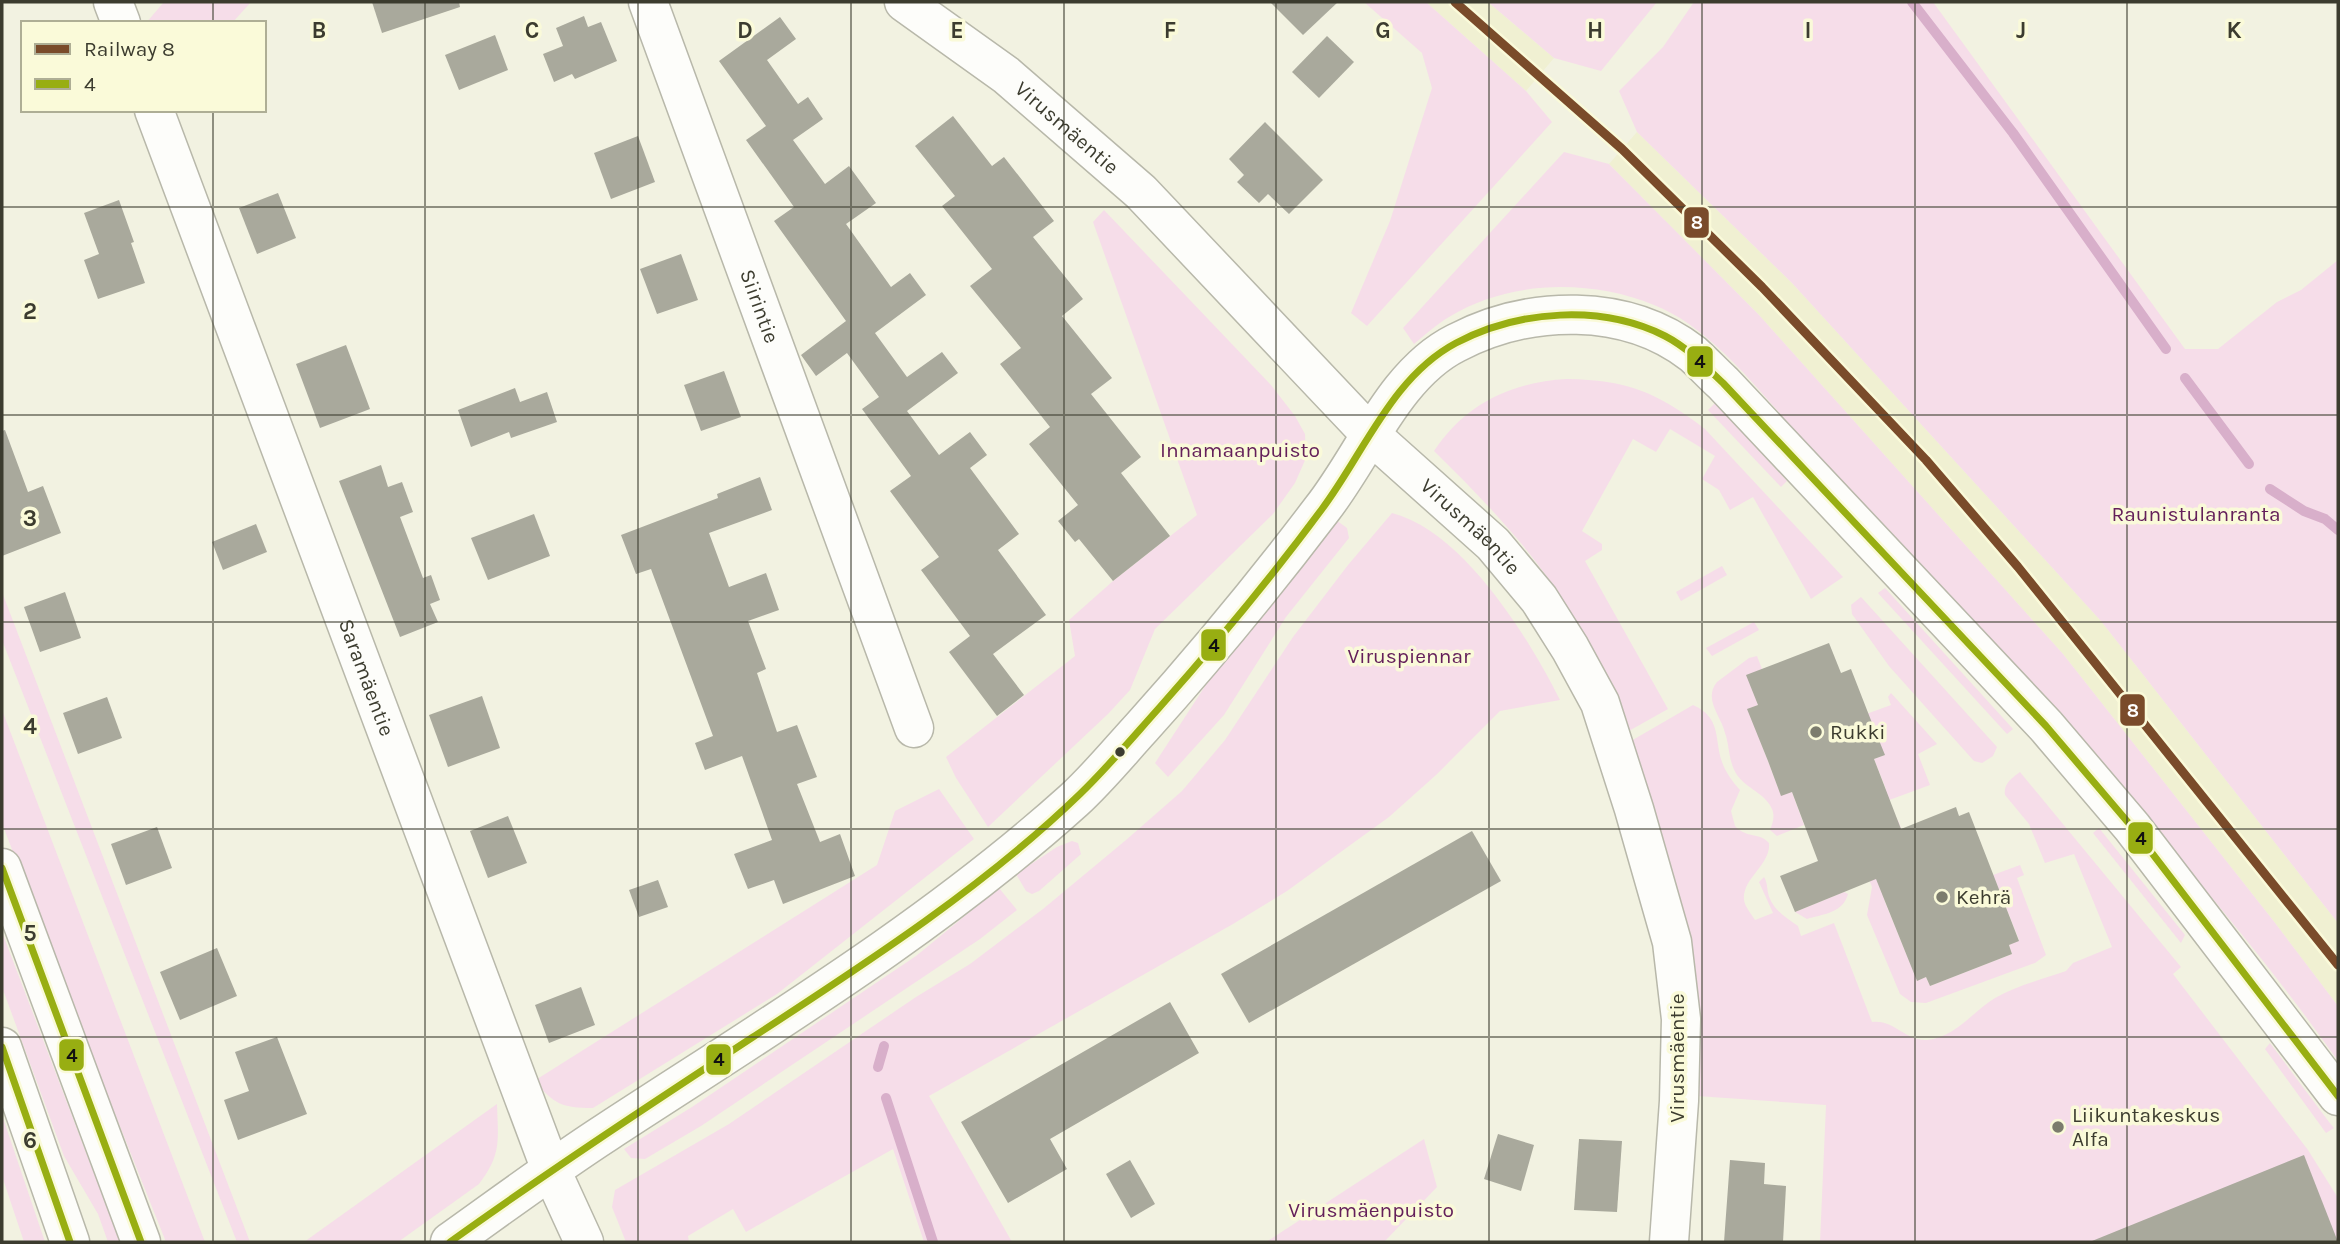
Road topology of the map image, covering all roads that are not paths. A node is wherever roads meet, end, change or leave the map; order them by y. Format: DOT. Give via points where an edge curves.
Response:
graph roads {
  1 [pos="113,2"];
  2 [pos="648,2"];
  3 [pos="904,2"];
  4 [pos="120,21"];
  5 [pos="155,112"];
  6 [pos="1371,435"];
  7 [pos="914,728"];
  8 [pos="2,868"];
  9 [pos="2,1047"];
  10 [pos="2338,1096"];
  11 [pos="551,1170"];
  12 [pos="70,1242"];
  13 [pos="141,1242"];
  14 [pos="450,1242"];
  15 [pos="584,1242"];
  16 [pos="1669,1242"];
  1 -- 4 [label="street"];
  2 -- 7 [label="street, Siirintie"];
  3 -- 6 [label="street, Virusmäentie" via="1006,75 1141,192"];
  5 -- 11 [label="street, Saramäentie"];
  6 -- 10 [label="street" via="1429,361 1454,344 1505,324 1561,315 1613,318 1648,329 1691,353 2046,726 2144,842"];
  6 -- 11 [label="street" via="1308,527 1171,694 1077,798 998,864 831,987"];
  6 -- 16 [label="street, Virusmäentie" via="1493,544 1539,599 1600,703 1672,942 1681,1019"];
  8 -- 13 [label="street"];
  9 -- 12 [label="street"];
  11 -- 14 [label="street"];
  11 -- 15 [label="street, Saramäentie"];
}
